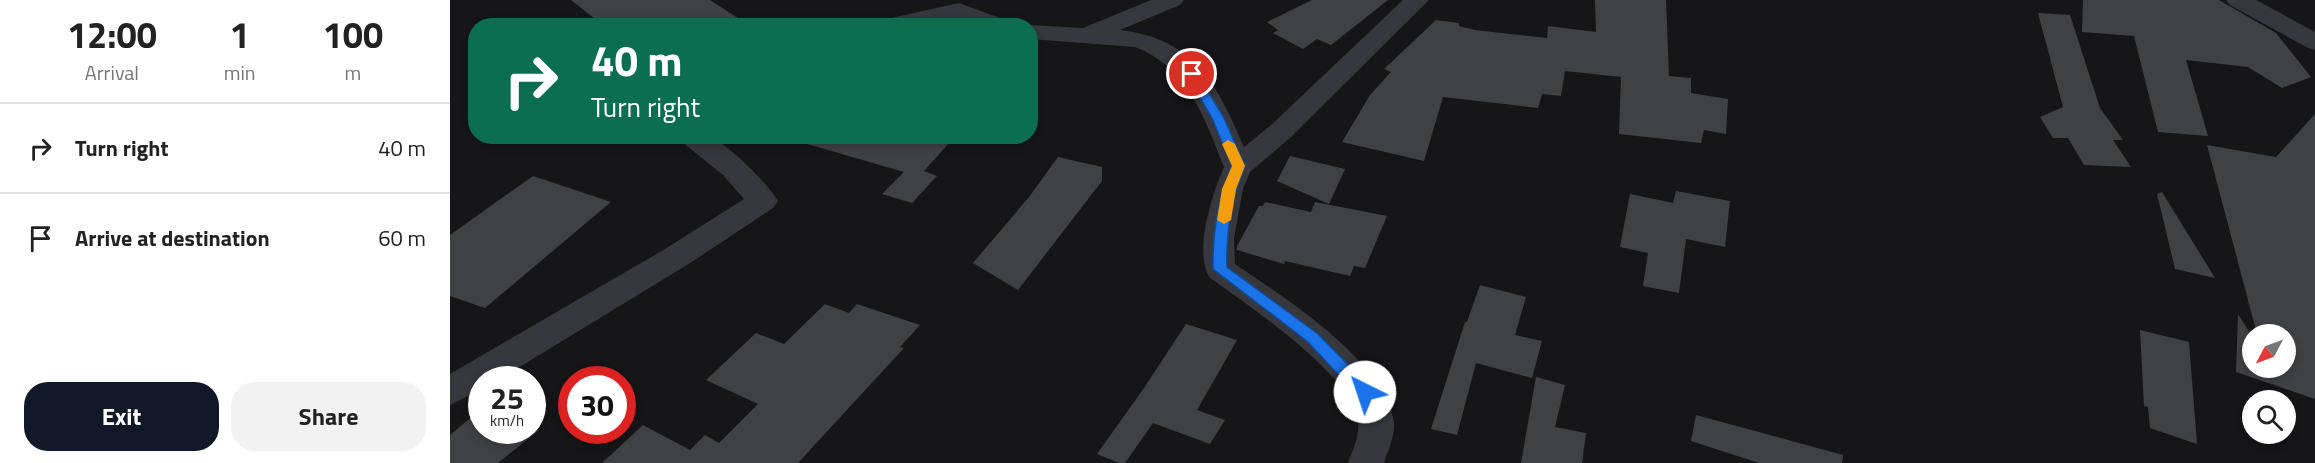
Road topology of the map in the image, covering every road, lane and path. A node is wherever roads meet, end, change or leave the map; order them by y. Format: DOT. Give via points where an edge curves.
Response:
graph roads {
  1 [pos="1172,0"];
  2 [pos="1417,0"];
  3 [pos="2238,0"];
  4 [pos="923,18"];
  5 [pos="979,18"];
  6 [pos="1038,33"];
  7 [pos="1085,37"];
  8 [pos="2315,42"];
  9 [pos="702,144"];
  10 [pos="1238,166"];
  11 [pos="450,391"];
  12 [pos="1366,463"];
  1 -- 7 [label="street"];
  2 -- 10 [label="street" via="1280,132"];
  3 -- 8 [label="street"];
  4 -- 5 [label="street" via="959,10"];
  6 -- 7 [label="street"];
  7 -- 10 [label="street" via="1142,41 1168,51 1192,74 1218,118"];
  9 -- 11 [label="street" via="733,168 763,201"];
  10 -- 12 [label="street" via="1219,238 1220,269 1313,338 1365,392 1376,424"];
}
